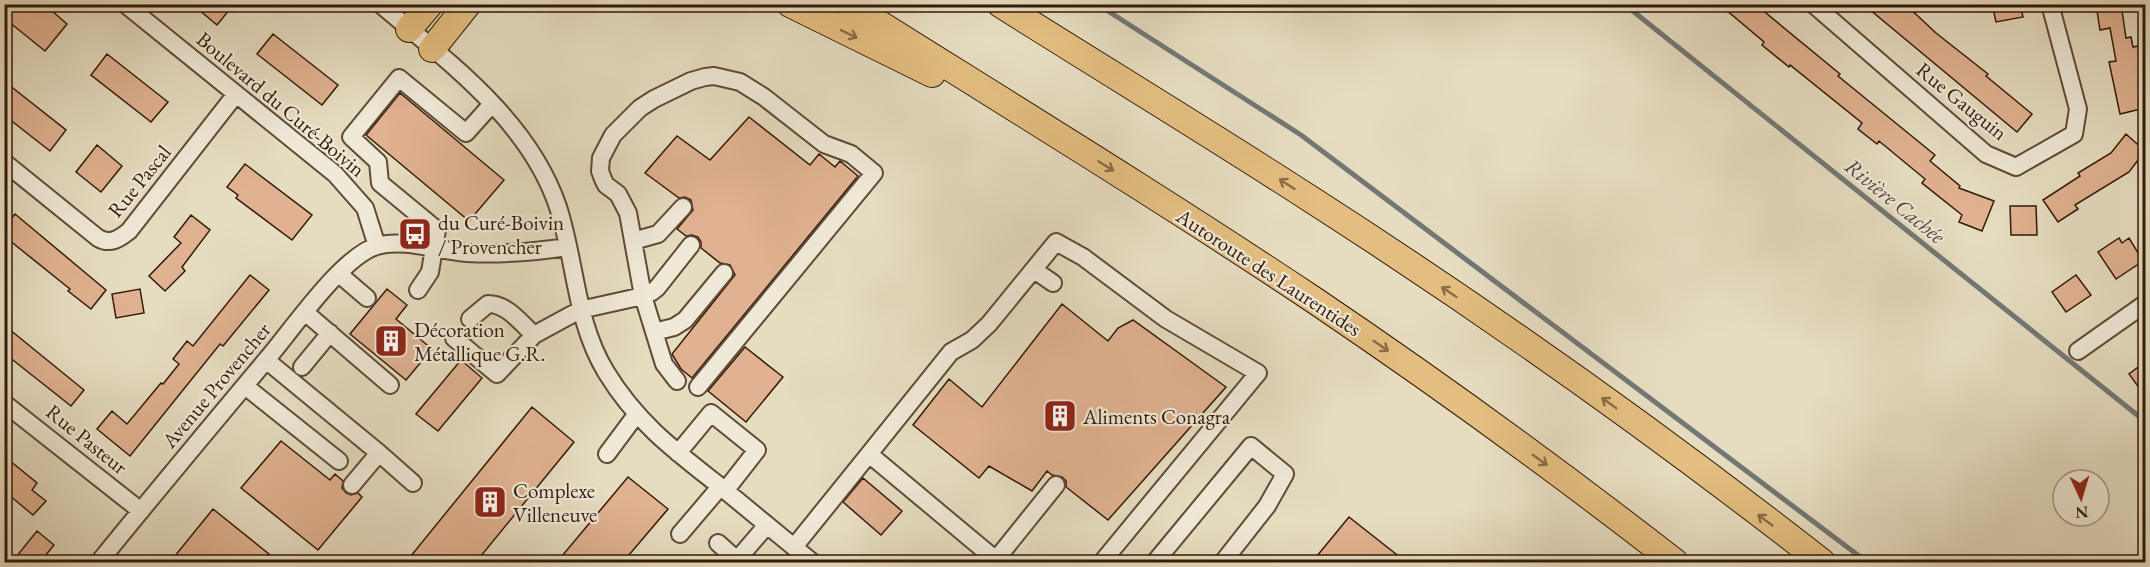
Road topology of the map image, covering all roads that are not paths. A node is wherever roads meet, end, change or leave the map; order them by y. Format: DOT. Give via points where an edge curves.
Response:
graph roads {
  1 [pos="125,4"];
  2 [pos="380,4"];
  3 [pos="430,4"];
  4 [pos="468,4"];
  5 [pos="789,4"];
  6 [pos="848,4"];
  7 [pos="1000,4"];
  8 [pos="1813,4"];
  9 [pos="2050,4"];
  10 [pos="409,29"];
  11 [pos="432,49"];
  12 [pos="237,94"];
  13 [pos="492,104"];
  14 [pos="1056,134"];
  15 [pos="4,162"];
  16 [pos="387,190"];
  17 [pos="683,207"];
  18 [pos="365,208"];
  19 [pos="633,241"];
  20 [pos="691,245"];
  21 [pos="377,246"];
  22 [pos="567,247"];
  23 [pos="435,249"];
  24 [pos="1034,270"];
  25 [pos="724,273"];
  26 [pos="339,274"];
  27 [pos="1053,283"];
  28 [pos="418,290"];
  29 [pos="643,296"];
  30 [pos="367,298"];
  31 [pos="2145,303"];
  32 [pos="580,310"];
  33 [pos="306,313"];
  34 [pos="470,319"];
  35 [pos="654,332"];
  36 [pos="330,333"];
  37 [pos="534,334"];
  38 [pos="454,338"];
  39 [pos="2078,351"];
  40 [pos="266,360"];
  41 [pos="302,367"];
  42 [pos="677,381"];
  43 [pos="390,385"];
  44 [pos="245,386"];
  45 [pos="698,387"];
  46 [pos="4,403"];
  47 [pos="636,415"];
  48 [pos="378,453"];
  49 [pos="678,453"];
  50 [pos="607,454"];
  51 [pos="869,454"];
  52 [pos="339,461"];
  53 [pos="413,483"];
  54 [pos="352,485"];
  55 [pos="1056,485"];
  56 [pos="722,489"];
  57 [pos="141,511"];
  58 [pos="767,525"];
  59 [pos="680,534"];
  60 [pos="718,543"];
  61 [pos="794,548"];
  62 [pos="738,561"];
  63 [pos="995,561"];
  64 [pos="99,562"];
  65 [pos="812,562"];
  66 [pos="1102,562"];
  67 [pos="1155,562"];
  68 [pos="1223,562"];
  69 [pos="1675,562"];
  70 [pos="1821,562"];
  1 -- 12 [label="street, Boulevard du Curé-Boivin"];
  2 -- 10 [label="street"];
  3 -- 10 [label="highway"];
  4 -- 11 [label="highway"];
  5 -- 14 [label="highway, one-way"];
  6 -- 14 [label="highway, Autoroute des Laurentides"];
  70 -- 7 [label="highway, one-way" via="1596,394 1432,280"];
  8 -- 9 [label="street, Rue Gauguin" via="1986,154 2016,167 2074,134 2078,109"];
  10 -- 11 [label="street"];
  11 -- 13 [label="street"];
  12 -- 15 [label="street, Rue Pascal" via="118,240 98,237"];
  12 -- 18 [label="street, Boulevard du Curé-Boivin" via="335,174"];
  13 -- 16 [label="street" via="466,134 399,78 351,137 378,162 380,183"];
  13 -- 22 [label="street" via="520,136 546,177"];
  14 -- 69 [label="highway, Autoroute des Laurentides, one-way" via="1275,274 1425,376"];
  16 -- 18 [label="street"];
  16 -- 23 [label="street" via="435,226"];
  17 -- 19 [label="street" via="658,234"];
  18 -- 21 [label="street, Boulevard du Curé-Boivin"];
  19 -- 29 [label="street"];
  19 -- 45 [label="street" via="623,202 606,185 600,171 605,147 640,108 677,87 705,77 740,82 824,144 850,154 874,173"];
  20 -- 29 [label="street" via="657,288"];
  21 -- 23 [label="street" via="397,243"];
  21 -- 26 [label="street, Avenue Provencher"];
  22 -- 23 [label="street" via="504,253"];
  22 -- 32 [label="street"];
  23 -- 28 [label="street" via="430,272"];
  24 -- 27 [label="street"];
  24 -- 51 [label="street" via="989,324 951,352"];
  24 -- 66 [label="street" via="1056,242 1083,257 1166,319 1258,373"];
  25 -- 35 [label="street" via="685,320"];
  26 -- 30 [label="street"];
  26 -- 33 [label="street, Avenue Provencher"];
  29 -- 32 [label="street"];
  29 -- 35 [label="street"];
  31 -- 39 [label="street"];
  32 -- 37 [label="street"];
  32 -- 47 [label="street" via="604,370"];
  33 -- 36 [label="street"];
  33 -- 40 [label="street, Avenue Provencher"];
  34 -- 37 [label="street" via="488,304 496,304"];
  35 -- 42 [label="street" via="664,364"];
  36 -- 41 [label="street"];
  36 -- 43 [label="street"];
  37 -- 38 [label="street" via="497,374"];
  40 -- 44 [label="street, Avenue Provencher"];
  40 -- 48 [label="street"];
  44 -- 52 [label="street"];
  44 -- 57 [label="street, Avenue Provencher"];
  46 -- 57 [label="street, Rue Pasteur"];
  47 -- 49 [label="street"];
  47 -- 50 [label="street"];
  48 -- 53 [label="street"];
  48 -- 54 [label="street"];
  49 -- 56 [label="street"];
  49 -- 56 [label="street" via="711,413 757,450"];
  51 -- 61 [label="street"];
  51 -- 63 [label="street"];
  55 -- 63 [label="street"];
  56 -- 58 [label="street"];
  56 -- 59 [label="street"];
  57 -- 64 [label="street, Avenue Provencher"];
  58 -- 61 [label="street"];
  58 -- 62 [label="street"];
  60 -- 62 [label="street"];
  61 -- 65 [label="street"];
  67 -- 68 [label="street" via="1251,446 1285,474 1267,506"];
}
